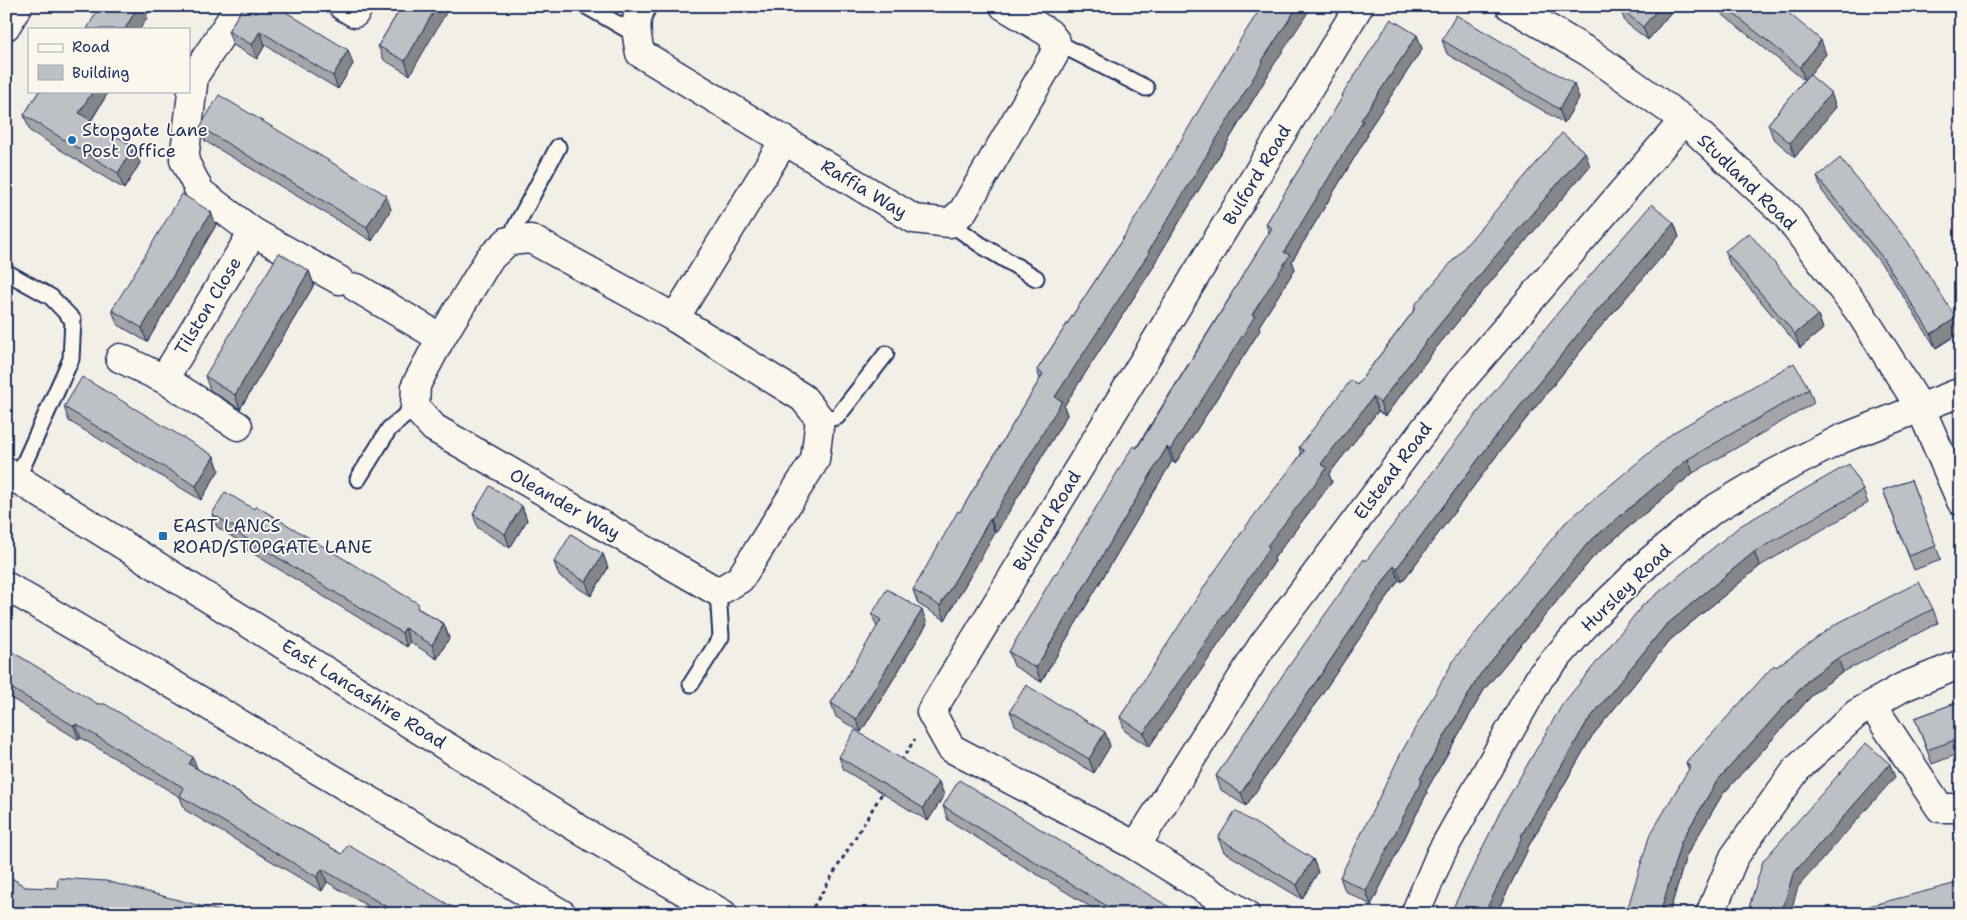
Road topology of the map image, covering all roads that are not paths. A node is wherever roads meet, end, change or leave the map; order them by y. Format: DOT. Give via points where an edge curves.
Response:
graph roads {
  1 [pos="18,6"];
  2 [pos="240,6"];
  3 [pos="343,6"];
  4 [pos="359,6"];
  5 [pos="586,6"];
  6 [pos="642,6"];
  7 [pos="1004,6"];
  8 [pos="1359,6"];
  9 [pos="1510,6"];
  10 [pos="6,26"];
  11 [pos="635,34"];
  12 [pos="1056,42"];
  13 [pos="1146,88"];
  14 [pos="1684,120"];
  15 [pos="784,142"];
  16 [pos="558,146"];
  17 [pos="950,223"];
  18 [pos="253,232"];
  19 [pos="508,241"];
  20 [pos="6,272"];
  21 [pos="1036,278"];
  22 [pos="675,318"];
  23 [pos="441,338"];
  24 [pos="886,354"];
  25 [pos="120,358"];
  26 [pos="164,379"];
  27 [pos="1961,392"];
  28 [pos="415,407"];
  29 [pos="1921,409"];
  30 [pos="820,419"];
  31 [pos="238,426"];
  32 [pos="12,475"];
  33 [pos="358,479"];
  34 [pos="1961,501"];
  35 [pos="6,586"];
  36 [pos="718,592"];
  37 [pos="1961,664"];
  38 [pos="691,684"];
  39 [pos="1872,705"];
  40 [pos="1961,808"];
  41 [pos="1136,846"];
  42 [pos="562,914"];
  43 [pos="723,914"];
  44 [pos="1245,914"];
  45 [pos="1414,914"];
  46 [pos="1710,914"];
  1 -- 10 [label="main road"];
  2 -- 18 [label="main road" via="194,76 184,160 200,192"];
  3 -- 4 [label="main road" via="355,13"];
  5 -- 11 [label="lane"];
  6 -- 11 [label="main road"];
  7 -- 12 [label="main road" via="1049,33"];
  8 -- 41 [label="main road, Bulford Road" via="931,712 951,748"];
  9 -- 14 [label="main road, Studland Road" via="1590,53"];
  11 -- 15 [label="main road, Raffia Way" via="640,53"];
  12 -- 13 [label="lane"];
  12 -- 17 [label="main road" via="1054,55 968,203"];
  14 -- 29 [label="main road, Studland Road" via="1786,215 1861,314"];
  14 -- 41 [label="main road, Elstead Road" via="1449,397 1262,646"];
  15 -- 17 [label="main road, Raffia Way" via="914,219"];
  15 -- 22 [label="main road"];
  16 -- 19 [label="lane"];
  17 -- 21 [label="lane" via="981,246"];
  18 -- 23 [label="main road"];
  18 -- 26 [label="main road, Tilston Close"];
  19 -- 22 [label="main road" via="531,239"];
  19 -- 23 [label="main road" via="489,259"];
  20 -- 32 [label="lane" via="51,297 73,320 70,359"];
  22 -- 30 [label="main road" via="803,398"];
  23 -- 28 [label="main road" via="416,385"];
  24 -- 30 [label="lane" via="838,417"];
  25 -- 26 [label="main road"];
  26 -- 31 [label="main road"];
  27 -- 29 [label="main road, Hursley Road"];
  28 -- 33 [label="lane" via="389,429"];
  28 -- 36 [label="main road, Oleander Way" via="434,428"];
  29 -- 34 [label="main road, Studland Road"];
  29 -- 45 [label="main road, Hursley Road" via="1841,439 1711,511 1651,560 1592,616 1540,678 1442,853"];
  30 -- 36 [label="main road" via="815,460 740,578"];
  32 -- 43 [label="main road, East Lancashire Road" via="587,833"];
  35 -- 42 [label="main road"];
  36 -- 38 [label="lane" via="721,637"];
  37 -- 39 [label="main road" via="1903,687"];
  39 -- 40 [label="main road" via="1940,808"];
  39 -- 46 [label="main road" via="1856,714 1796,769 1734,857"];
  41 -- 44 [label="main road"];
}
